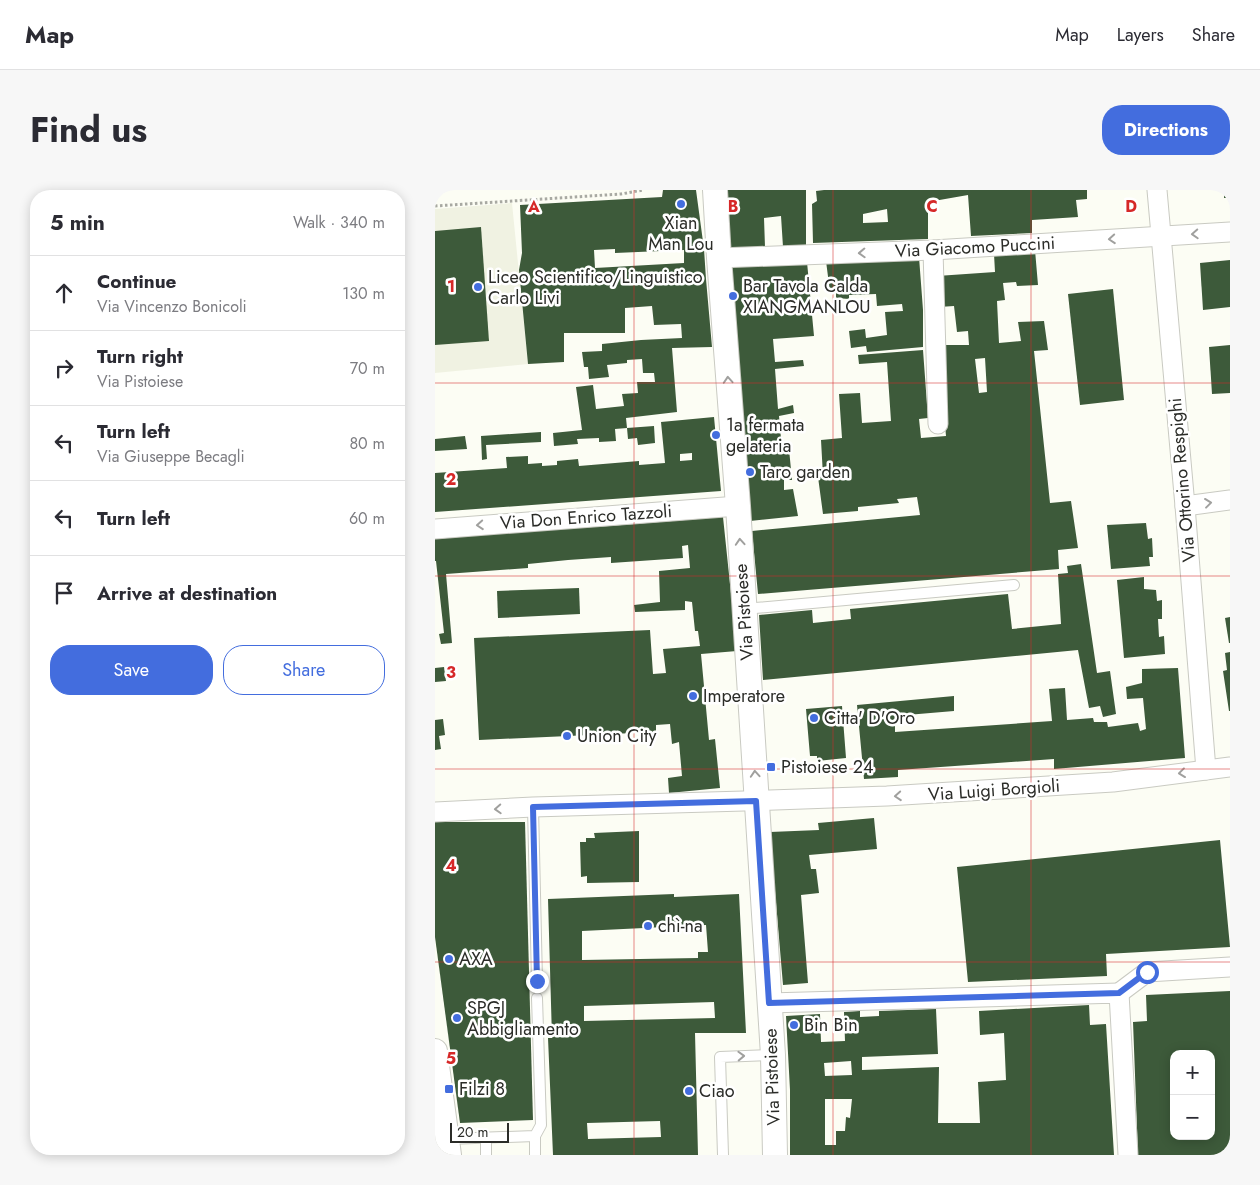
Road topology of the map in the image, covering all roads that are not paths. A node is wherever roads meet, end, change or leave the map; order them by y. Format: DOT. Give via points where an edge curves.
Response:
graph roads {
  1 [pos="715,190"];
  2 [pos="1157,190"];
  3 [pos="1230,232"];
  4 [pos="1161,236"];
  5 [pos="933,250"];
  6 [pos="719,258"];
  7 [pos="938,424"];
  8 [pos="1230,500"];
  9 [pos="738,506"];
  10 [pos="1185,506"];
  11 [pos="435,529"];
  12 [pos="1014,585"];
  13 [pos="744,609"];
  14 [pos="1230,767"];
  15 [pos="1206,770"];
  16 [pos="756,801"];
  17 [pos="533,807"];
  18 [pos="435,812"];
  19 [pos="1230,967"];
  20 [pos="537,981"];
  21 [pos="1119,993"];
  22 [pos="537,998"];
  23 [pos="769,1003"];
  24 [pos="435,1051"];
  25 [pos="773,1056"];
  26 [pos="535,1136"];
  27 [pos="486,1138"];
  28 [pos="448,1147"];
  29 [pos="487,1155"];
  30 [pos="535,1155"];
  31 [pos="723,1155"];
  32 [pos="775,1155"];
  33 [pos="1128,1155"];
  1 -- 6 [label="street, Via Pistoiese"];
  2 -- 4 [label="street, Via Ottorino Respighi"];
  3 -- 4 [label="street, Via Giacomo Puccini, one-way"];
  4 -- 5 [label="street, Via Giacomo Puccini, one-way"];
  4 -- 10 [label="street, Via Ottorino Respighi"];
  5 -- 6 [label="street, Via Giacomo Puccini, one-way"];
  5 -- 7 [label="street"];
  9 -- 6 [label="street, Via Pistoiese, one-way"];
  10 -- 8 [label="street, one-way"];
  9 -- 11 [label="street, Via Don Enrico Tazzoli, one-way"];
  13 -- 9 [label="street, Via Pistoiese, one-way"];
  10 -- 15 [label="street, Via Ottorino Respighi"];
  12 -- 13 [label="lane"];
  16 -- 13 [label="street, Via Pistoiese, one-way"];
  14 -- 15 [label="street, Via Luigi Borgioli"];
  15 -- 16 [label="street, Via Luigi Borgioli, one-way" via="1113,782"];
  16 -- 17 [label="street, Via Luigi Borgioli"];
  16 -- 23 [label="street, Via Pistoiese"];
  17 -- 18 [label="street, Via Luigi Borgioli, one-way"];
  17 -- 20 [label="lane"];
  19 -- 21 [label="street" via="1147,972"];
  21 -- 23 [label="street"];
  21 -- 33 [label="street"];
  22 -- 26 [label="lane" via="541,1125"];
  23 -- 25 [label="street, Via Pistoiese"];
  24 -- 28 [label="street"];
  31 -- 25 [label="lane, one-way" via="720,1057"];
  25 -- 32 [label="street, Via Pistoiese"];
  26 -- 27 [label="lane"];
  26 -- 30 [label="lane"];
  27 -- 28 [label="lane"];
  27 -- 29 [label="lane"];
}
